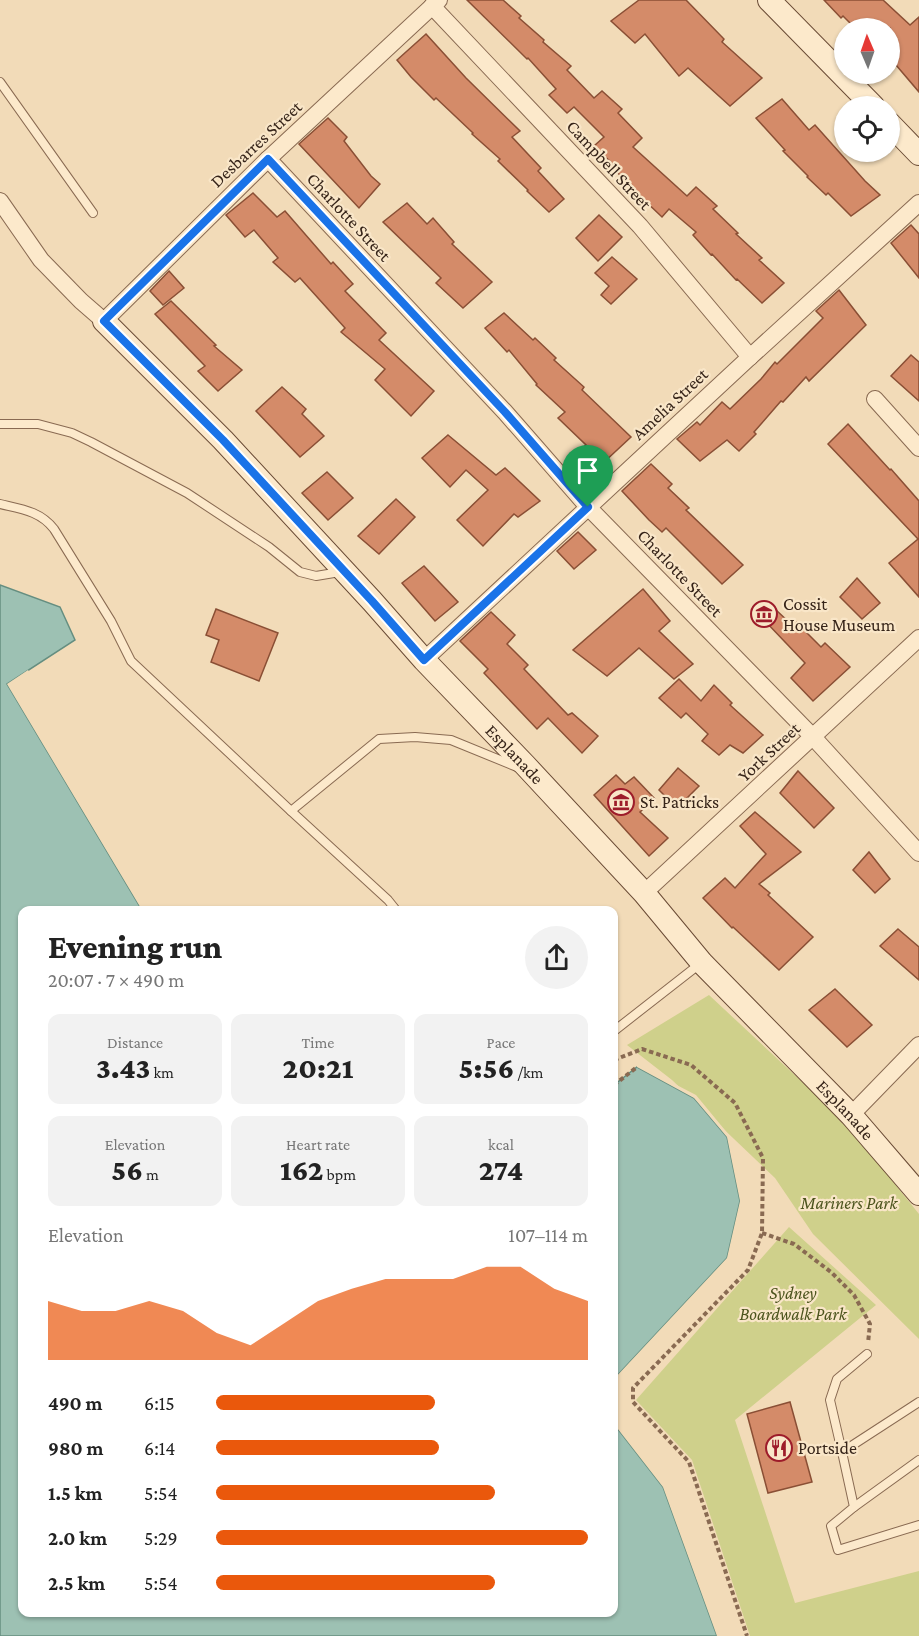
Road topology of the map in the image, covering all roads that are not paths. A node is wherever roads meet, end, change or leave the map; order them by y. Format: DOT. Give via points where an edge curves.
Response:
graph roads {
  1 [pos="770,0"];
  2 [pos="435,3"];
  3 [pos="0,82"];
  4 [pos="863,96"];
  5 [pos="900,134"];
  6 [pos="919,154"];
  7 [pos="268,159"];
  8 [pos="0,201"];
  9 [pos="919,203"];
  10 [pos="93,213"];
  11 [pos="104,321"];
  12 [pos="750,357"];
  13 [pos="875,399"];
  14 [pos="0,424"];
  15 [pos="919,448"];
  16 [pos="0,504"];
  17 [pos="588,507"];
  18 [pos="340,566"];
  19 [pos="919,638"];
  20 [pos="424,660"];
  21 [pos="813,737"];
  22 [pos="534,774"];
  23 [pos="291,811"];
  24 [pos="919,854"];
  25 [pos="644,893"];
  26 [pos="393,906"];
  27 [pos="702,963"];
  28 [pos="618,1028"];
  29 [pos="919,1045"];
  30 [pos="851,1116"];
  31 [pos="919,1194"];
  32 [pos="867,1354"];
  33 [pos="919,1402"];
  34 [pos="842,1452"];
  35 [pos="919,1460"];
  36 [pos="854,1507"];
  37 [pos="919,1525"];
  1 -- 4 [label="street"];
  2 -- 7 [label="street, Desbarres Street"];
  2 -- 12 [label="street, Campbell Street" via="640,226"];
  3 -- 10 [label="lane"];
  5 -- 6 [label="street"];
  7 -- 11 [label="street, Desbarres Street"];
  7 -- 17 [label="street, Charlotte Street"];
  8 -- 11 [label="street" via="41,260"];
  9 -- 12 [label="street, Amelia Street"];
  11 -- 18 [label="street, Esplanade" via="223,440"];
  12 -- 17 [label="street, Amelia Street"];
  13 -- 15 [label="street"];
  14 -- 18 [label="lane" via="38,424 91,442 187,493 300,572 316,576 334,573"];
  16 -- 23 [label="lane" via="47,520 111,621 131,661"];
  17 -- 20 [label="street, Amelia Street"];
  17 -- 21 [label="street, Charlotte Street"];
  18 -- 20 [label="street, Esplanade"];
  19 -- 21 [label="street, York Street"];
  20 -- 22 [label="street, Esplanade"];
  21 -- 24 [label="street, Charlotte Street"];
  21 -- 25 [label="street, York Street"];
  22 -- 23 [label="lane" via="451,740 379,739"];
  22 -- 25 [label="street, Esplanade"];
  23 -- 26 [label="lane"];
  25 -- 27 [label="street, Esplanade"];
  27 -- 28 [label="lane"];
  27 -- 30 [label="street, Esplanade"];
  29 -- 30 [label="street"];
  30 -- 31 [label="street, Esplanade"];
  32 -- 34 [label="lane" via="837,1378 830,1400"];
  33 -- 34 [label="lane"];
  34 -- 36 [label="lane"];
  35 -- 36 [label="lane"];
  36 -- 37 [label="lane" via="831,1526 838,1550"];
}
